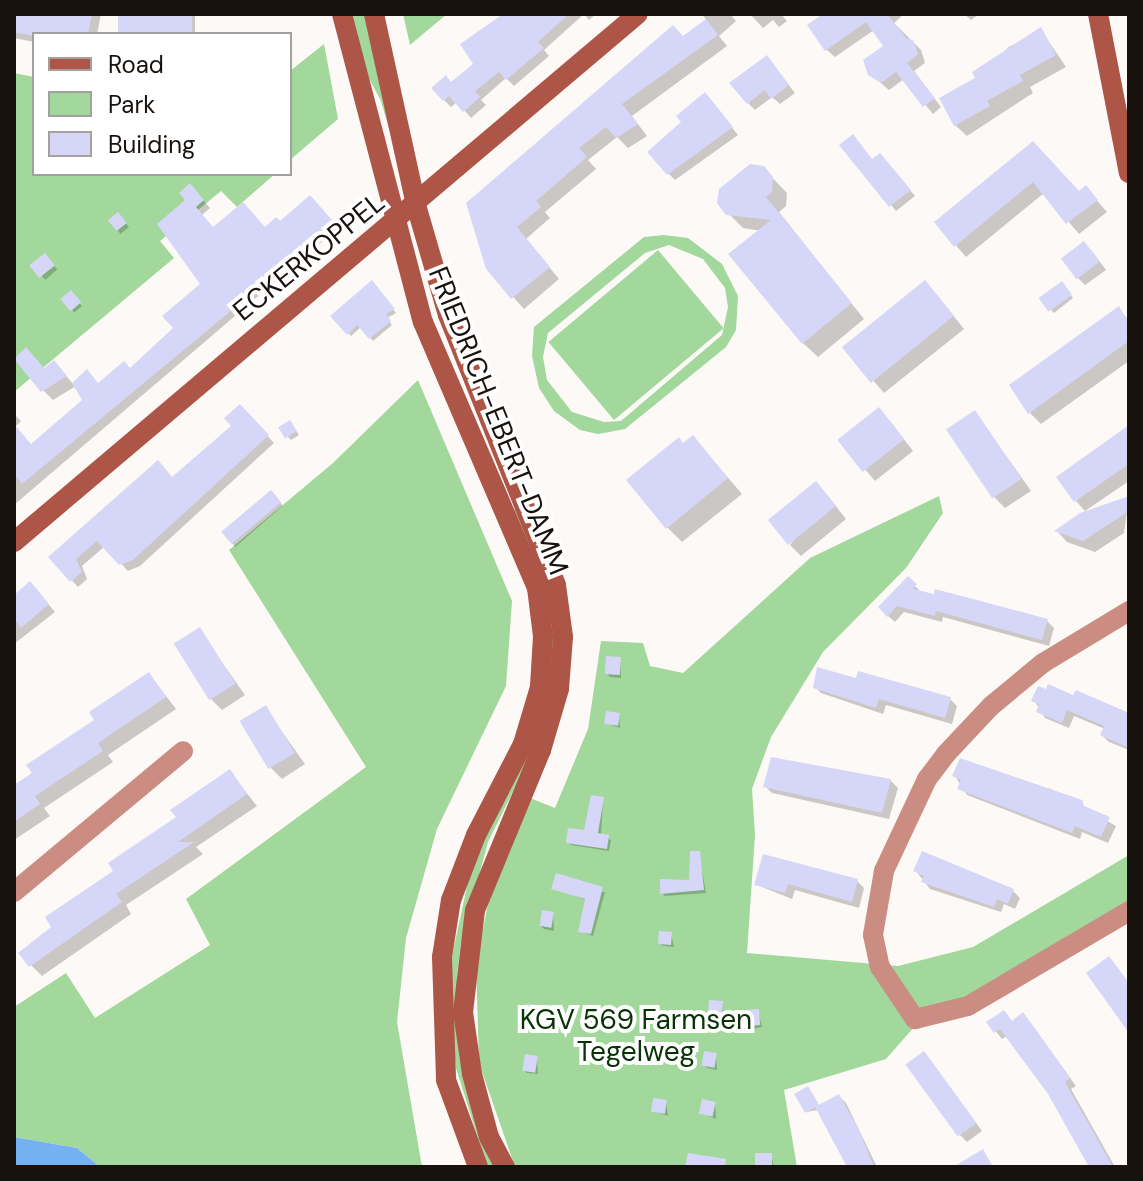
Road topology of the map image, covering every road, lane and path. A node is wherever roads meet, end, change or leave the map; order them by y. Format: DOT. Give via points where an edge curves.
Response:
graph roads {
  1 [pos="342,14"];
  2 [pos="374,14"];
  3 [pos="638,14"];
  4 [pos="1098,14"];
  5 [pos="377,154"];
  6 [pos="1129,173"];
  7 [pos="413,181"];
  8 [pos="435,188"];
  9 [pos="416,205"];
  10 [pos="395,223"];
  11 [pos="14,542"];
  12 [pos="1129,611"];
  13 [pos="183,751"];
  14 [pos="14,892"];
  15 [pos="1129,911"];
  16 [pos="478,1167"];
  17 [pos="505,1167"];
  1 -- 5 [label="main road, FRIEDRICH-EBERT-DAMM"];
  2 -- 7 [label="main road, FRIEDRICH-EBERT-DAMM"];
  3 -- 8 [label="main road, ECKERKOPPEL"];
  4 -- 6 [label="main road"];
  5 -- 7 [label="main road"];
  5 -- 10 [label="main road, FRIEDRICH-EBERT-DAMM"];
  7 -- 8 [label="main road"];
  7 -- 9 [label="main road, FRIEDRICH-EBERT-DAMM"];
  8 -- 9 [label="main road, ECKERKOPPEL"];
  9 -- 10 [label="main road, ECKERKOPPEL"];
  9 -- 17 [label="main road, FRIEDRICH-EBERT-DAMM" via="448,315 556,585 563,637 559,689 541,750 475,910 463,1012 489,1137"];
  10 -- 11 [label="main road, ECKERKOPPEL"];
  10 -- 16 [label="main road, FRIEDRICH-EBERT-DAMM" via="423,322 537,588 543,636 540,687 523,744 476,835 451,900 442,957 446,1080"];
  12 -- 15 [label="street" via="1043,663 991,706 946,754 927,779 884,871 873,935 880,967 915,1019 968,1006"];
  13 -- 14 [label="street"];
}
